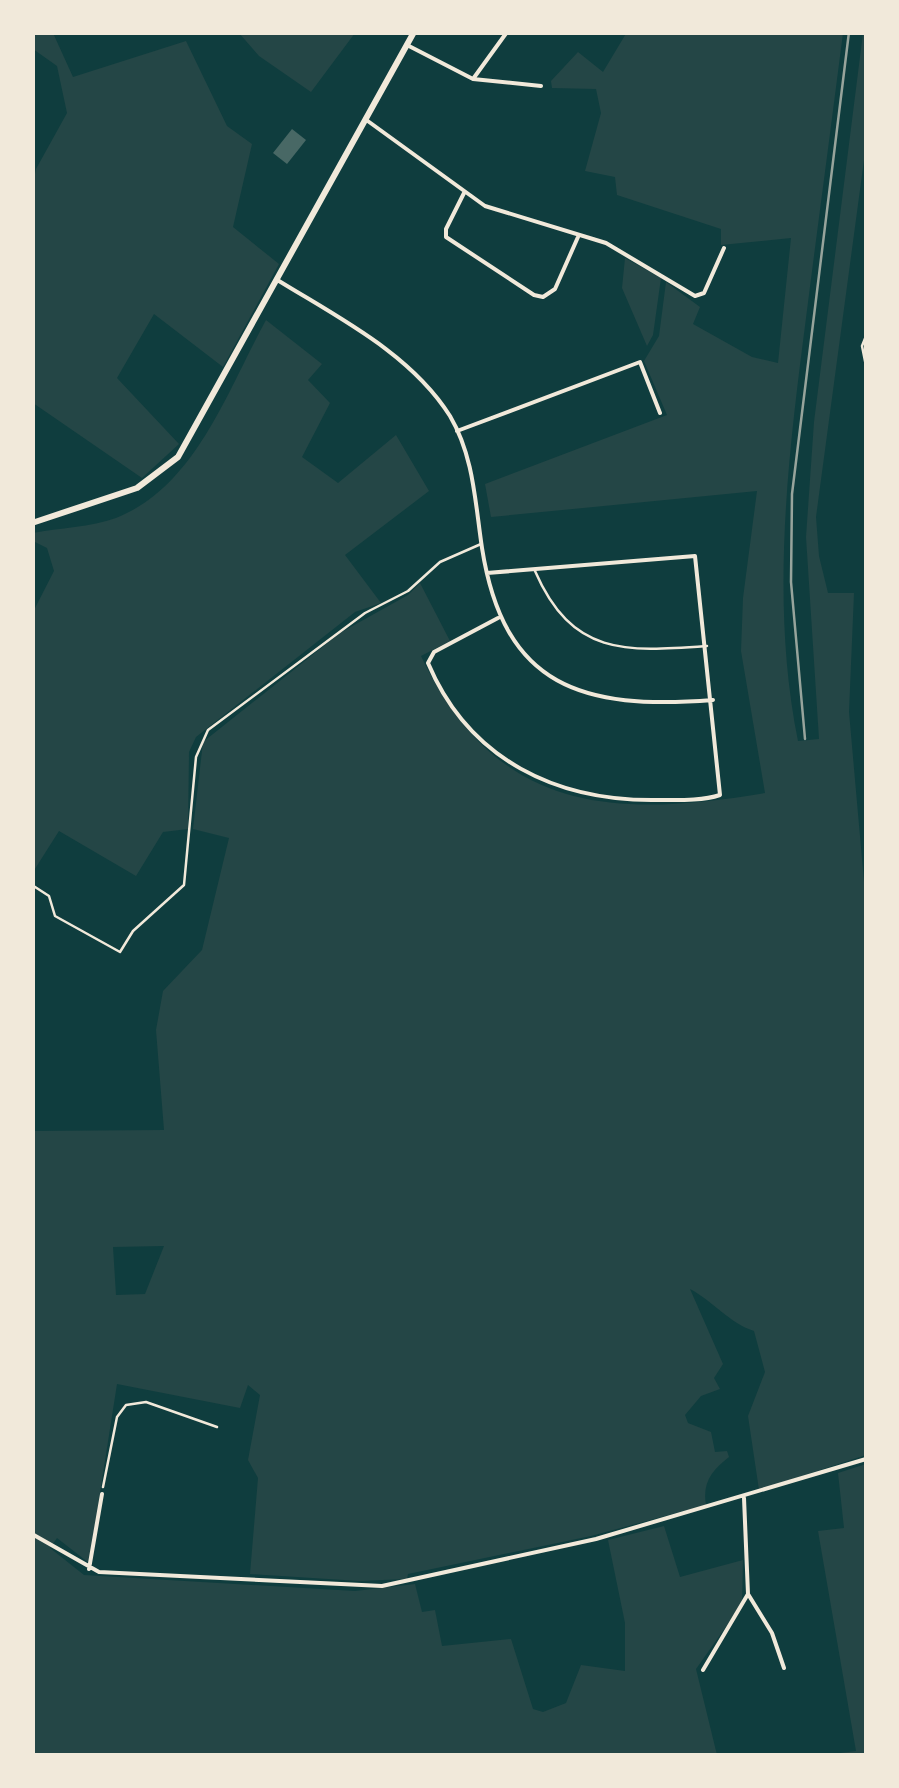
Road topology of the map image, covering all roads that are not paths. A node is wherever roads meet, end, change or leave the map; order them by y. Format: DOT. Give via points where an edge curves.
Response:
graph roads {
  1 [pos="414,32"];
  2 [pos="507,32"];
  3 [pos="408,45"];
  4 [pos="473,79"];
  5 [pos="541,86"];
  6 [pos="365,119"];
  7 [pos="464,192"];
  8 [pos="579,235"];
  9 [pos="724,248"];
  10 [pos="278,281"];
  11 [pos="866,336"];
  12 [pos="866,366"];
  13 [pos="660,414"];
  14 [pos="457,431"];
  15 [pos="32,523"];
  16 [pos="482,544"];
  17 [pos="534,569"];
  18 [pos="486,573"];
  19 [pos="498,618"];
  20 [pos="707,646"];
  21 [pos="712,700"];
  22 [pos="32,885"];
  23 [pos="866,1459"];
  24 [pos="102,1494"];
  25 [pos="744,1498"];
  26 [pos="32,1534"];
  27 [pos="89,1569"];
  28 [pos="748,1594"];
  29 [pos="784,1668"];
  30 [pos="703,1670"];
  1 -- 3 [label="main road"];
  2 -- 4 [label="street"];
  3 -- 4 [label="street"];
  3 -- 6 [label="main road"];
  4 -- 5 [label="street"];
  6 -- 7 [label="street"];
  6 -- 10 [label="main road"];
  7 -- 8 [label="street" via="485,206"];
  7 -- 8 [label="street" via="446,238 534,294 554,289"];
  8 -- 9 [label="street" via="606,243 698,296"];
  10 -- 14 [label="street" via="412,372"];
  10 -- 15 [label="main road" via="178,456 136,488"];
  11 -- 12 [label="lane"];
  13 -- 14 [label="street" via="640,362"];
  14 -- 16 [label="street" via="471,467"];
  16 -- 18 [label="street"];
  16 -- 22 [label="lane" via="440,562 408,592 364,614 208,730 196,757 184,884 120,952 55,916 49,896"];
  17 -- 18 [label="street"];
  17 -- 20 [label="lane" via="564,620 598,642 636,650"];
  17 -- 20 [label="street" via="698,560"];
  18 -- 19 [label="street"];
  19 -- 21 [label="street" via="534,664 580,691 632,701"];
  19 -- 21 [label="street" via="434,652 428,663 444,697 476,737 550,784 624,799 716,797 721,790"];
  20 -- 21 [label="street"];
  23 -- 25 [label="street"];
  24 -- 27 [label="street"];
  25 -- 27 [label="street" via="382,1586"];
  25 -- 28 [label="street"];
  26 -- 27 [label="street"];
  28 -- 29 [label="street"];
  28 -- 30 [label="street"];
}
